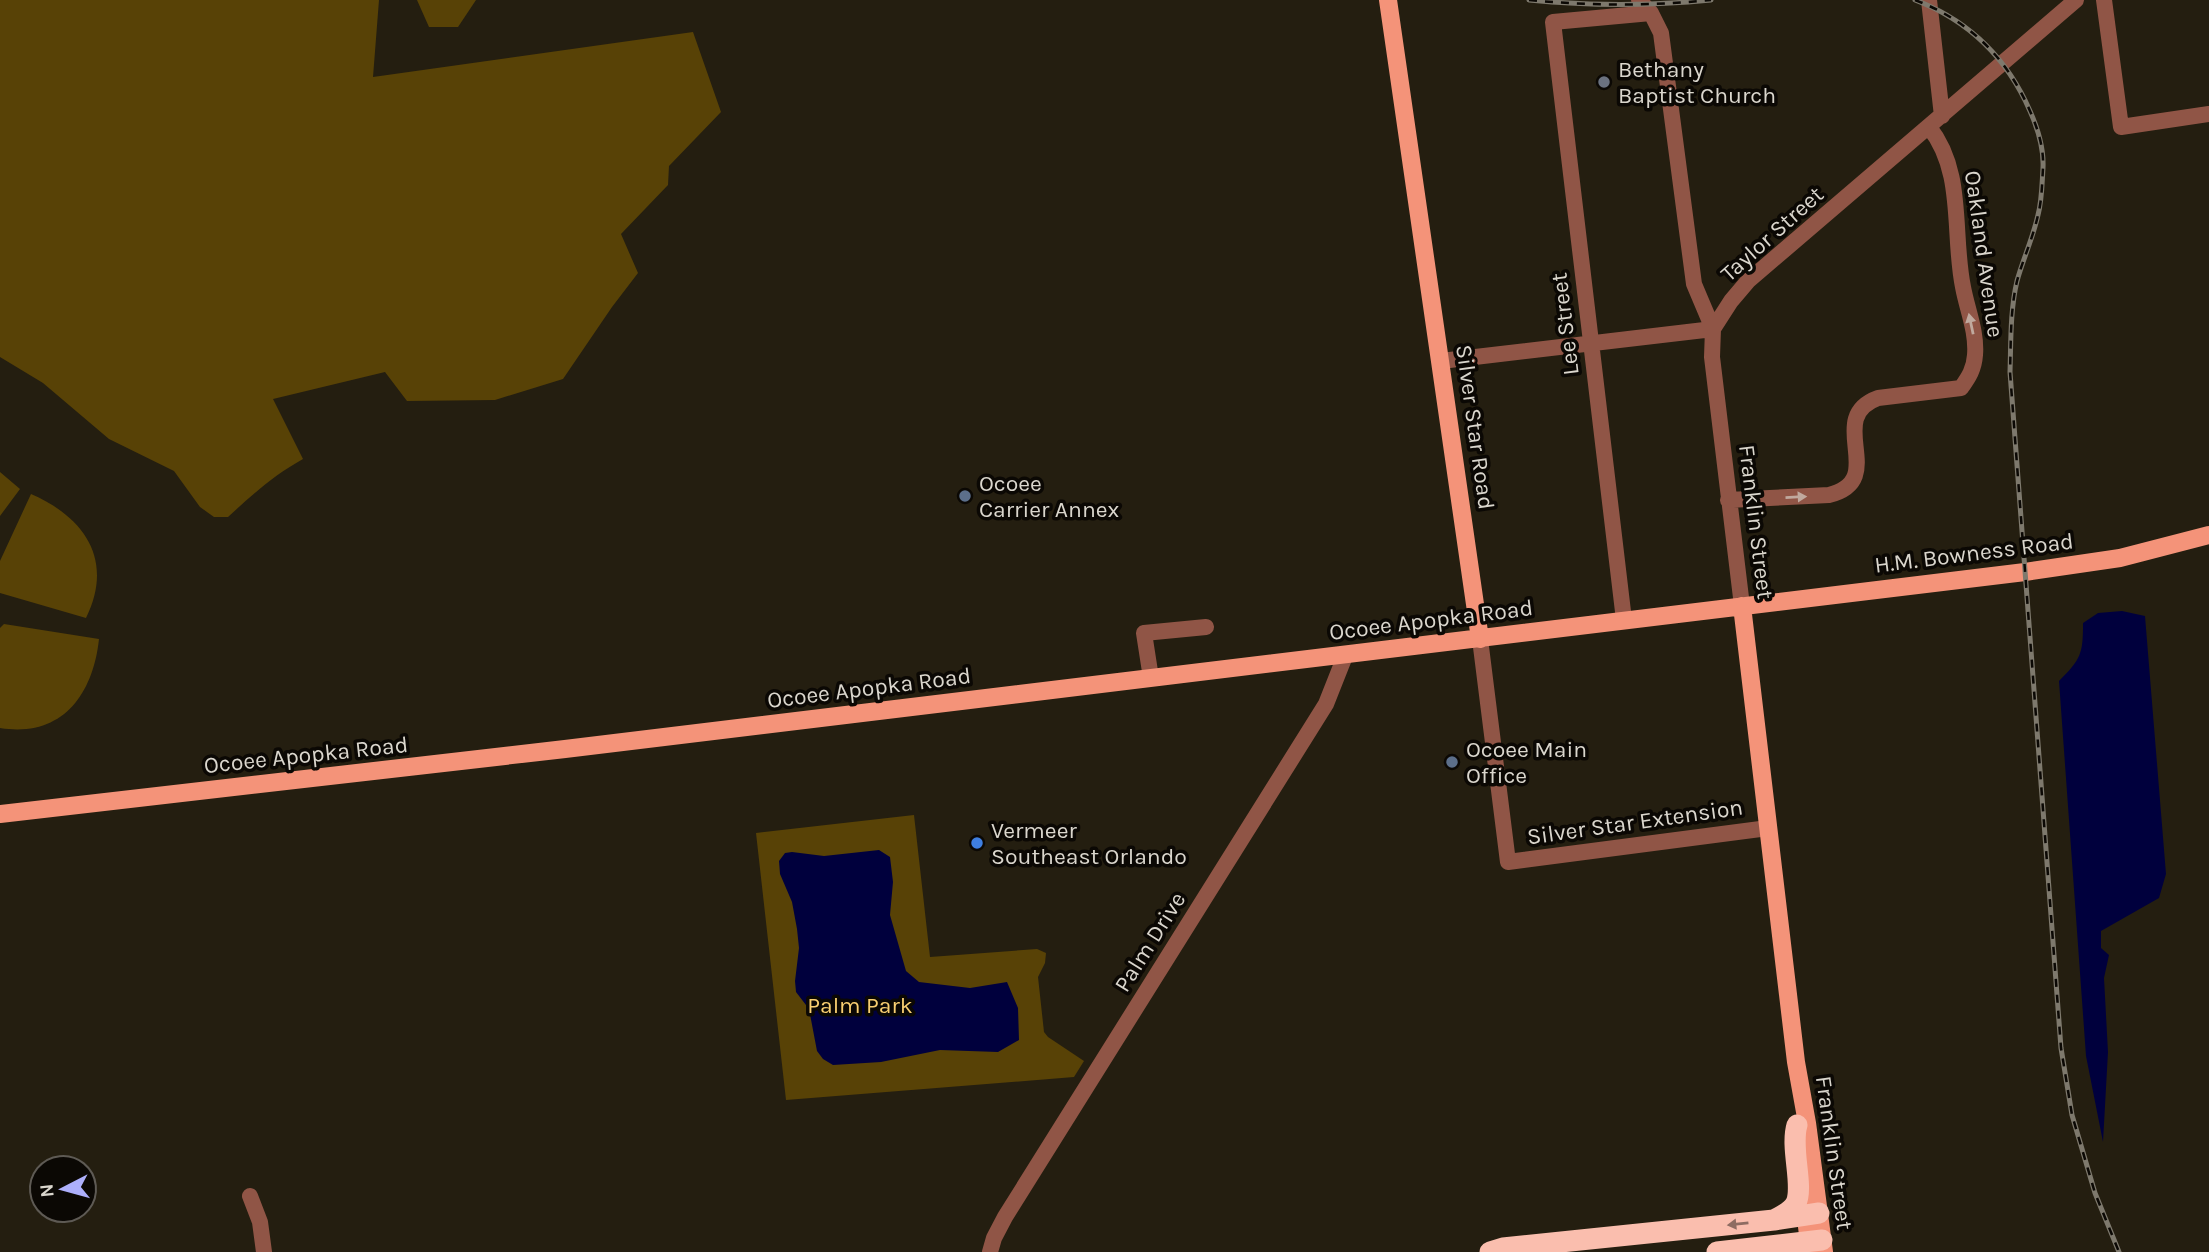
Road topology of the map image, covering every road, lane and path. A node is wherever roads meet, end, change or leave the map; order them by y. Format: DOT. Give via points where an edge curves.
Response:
graph roads {
  1 [pos="1388,0"];
  2 [pos="1639,0"];
  3 [pos="1929,0"];
  4 [pos="2076,0"];
  5 [pos="2104,0"];
  6 [pos="1651,13"];
  7 [pos="2209,114"];
  8 [pos="1942,116"];
  9 [pos="1929,127"];
  10 [pos="1713,329"];
  11 [pos="1591,345"];
  12 [pos="1441,361"];
  13 [pos="1728,500"];
  14 [pos="2209,535"];
  15 [pos="1742,606"];
  16 [pos="1624,620"];
  17 [pos="1206,626"];
  18 [pos="1479,639"];
  19 [pos="1345,656"];
  20 [pos="1151,678"];
  21 [pos="0,814"];
  22 [pos="1768,828"];
  23 [pos="1508,862"];
  24 [pos="1796,1062"];
  25 [pos="1797,1125"];
  26 [pos="250,1196"];
  27 [pos="1812,1214"];
  28 [pos="1774,1220"];
  29 [pos="1816,1246"];
  30 [pos="264,1252"];
  31 [pos="990,1252"];
  32 [pos="1490,1252"];
  33 [pos="1717,1252"];
  1 -- 12 [label="main road, Silver Star Road"];
  2 -- 6 [label="street, Franklin Street"];
  3 -- 8 [label="street"];
  4 -- 8 [label="street, Taylor Street"];
  5 -- 7 [label="street" via="2122,127"];
  6 -- 10 [label="street, Franklin Street" via="1664,47 1694,284"];
  6 -- 11 [label="street, Lee Street" via="1553,22"];
  8 -- 9 [label="street, Taylor Street"];
  9 -- 10 [label="street, Taylor Street" via="1748,281"];
  13 -- 9 [label="street, Oakland Avenue, one-way" via="1842,492 1852,486 1856,476 1854,424 1860,409 1878,398 1961,388 1972,374 1973,331 1962,285 1953,181 1947,156"];
  10 -- 11 [label="street"];
  10 -- 13 [label="street, Franklin Street"];
  11 -- 12 [label="street"];
  11 -- 16 [label="street, Lee Street"];
  12 -- 18 [label="main road, Silver Star Road"];
  13 -- 15 [label="street, Franklin Street"];
  14 -- 15 [label="main road, H.M. Bowness Road" via="2078,565"];
  15 -- 16 [label="main road, Ocoee Apopka Road"];
  15 -- 22 [label="main road, Franklin Street"];
  16 -- 18 [label="main road, Ocoee Apopka Road"];
  17 -- 20 [label="street" via="1144,633"];
  18 -- 19 [label="main road, Ocoee Apopka Road"];
  18 -- 23 [label="street, Silver Star Road"];
  19 -- 20 [label="main road, Ocoee Apopka Road"];
  19 -- 31 [label="street, Palm Drive" via="1326,704 1084,1088 1005,1217"];
  20 -- 21 [label="main road, Ocoee Apopka Road"];
  22 -- 23 [label="street, Silver Star Extension"];
  22 -- 24 [label="main road, Franklin Street"];
  24 -- 25 [label="main road, Franklin Street"];
  24 -- 27 [label="main road, Franklin Street" via="1807,1123"];
  25 -- 27 [label="main road, Franklin Street"];
  25 -- 28 [label="highway" via="1793,1137 1796,1203"];
  26 -- 30 [label="street"];
  27 -- 28 [label="highway"];
  27 -- 29 [label="main road, Franklin Street"];
  28 -- 32 [label="highway, one-way"];
  29 -- 33 [label="highway"];
}
